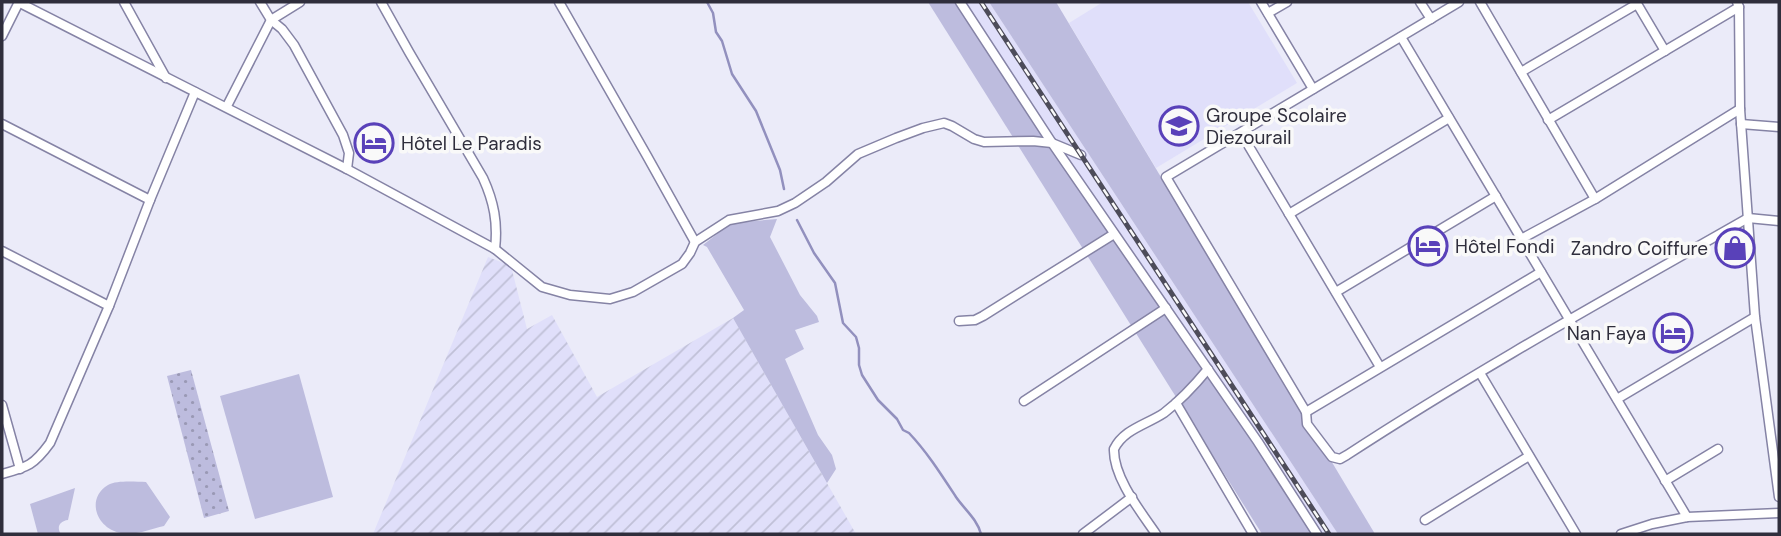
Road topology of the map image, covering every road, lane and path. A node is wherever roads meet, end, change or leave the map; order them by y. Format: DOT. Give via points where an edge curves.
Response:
graph roads {
  1 [pos="19,2"];
  2 [pos="124,2"];
  3 [pos="260,2"];
  4 [pos="300,2"];
  5 [pos="382,2"];
  6 [pos="559,2"];
  7 [pos="960,2"];
  8 [pos="1261,2"];
  9 [pos="1287,2"];
  10 [pos="1420,2"];
  11 [pos="1459,2"];
  12 [pos="1480,2"];
  13 [pos="1636,3"];
  14 [pos="1738,5"];
  15 [pos="1268,13"];
  16 [pos="1431,19"];
  17 [pos="271,20"];
  18 [pos="2,36"];
  19 [pos="1401,37"];
  20 [pos="1665,51"];
  21 [pos="1521,72"];
  22 [pos="166,78"];
  23 [pos="1313,89"];
  24 [pos="195,92"];
  25 [pos="227,106"];
  26 [pos="1740,109"];
  27 [pos="1449,118"];
  28 [pos="1548,120"];
  29 [pos="2,124"];
  30 [pos="1741,124"];
  31 [pos="1779,127"];
  32 [pos="1241,133"];
  33 [pos="1052,143"];
  34 [pos="1081,155"];
  35 [pos="347,169"];
  36 [pos="1496,196"];
  37 [pos="1595,199"];
  38 [pos="150,200"];
  39 [pos="1289,214"];
  40 [pos="1748,218"];
  41 [pos="1779,221"];
  42 [pos="1114,234"];
  43 [pos="1521,239"];
  44 [pos="695,242"];
  45 [pos="495,249"];
  46 [pos="2,251"];
  47 [pos="1541,272"];
  48 [pos="1336,292"];
  49 [pos="109,306"];
  50 [pos="1166,308"];
  51 [pos="1755,317"];
  52 [pos="1569,320"];
  53 [pos="959,321"];
  54 [pos="1380,367"];
  55 [pos="1208,369"];
  56 [pos="1480,373"];
  57 [pos="1617,399"];
  58 [pos="1024,401"];
  59 [pos="1176,403"];
  60 [pos="2,405"];
  61 [pos="1306,412"];
  62 [pos="1718,449"];
  63 [pos="1529,456"];
  64 [pos="20,469"];
  65 [pos="2,474"];
  66 [pos="1665,481"];
  67 [pos="1132,497"];
  68 [pos="1779,497"];
  69 [pos="1779,513"];
  70 [pos="1687,517"];
  71 [pos="1425,520"];
  72 [pos="1083,534"];
  73 [pos="1156,534"];
  74 [pos="1253,534"];
  75 [pos="1317,534"];
  76 [pos="1576,534"];
  77 [pos="1621,534"];
  1 -- 18 [label="street"];
  1 -- 22 [label="street"];
  2 -- 22 [label="street"];
  3 -- 17 [label="street"];
  4 -- 17 [label="street"];
  5 -- 45 [label="street" via="483,178 496,216"];
  6 -- 44 [label="street"];
  7 -- 33 [label="street"];
  8 -- 15 [label="street"];
  9 -- 15 [label="street"];
  10 -- 16 [label="street"];
  11 -- 16 [label="street"];
  12 -- 21 [label="street"];
  13 -- 20 [label="street"];
  13 -- 21 [label="street"];
  14 -- 20 [label="street"];
  14 -- 26 [label="street"];
  15 -- 23 [label="street"];
  16 -- 19 [label="street"];
  17 -- 25 [label="street"];
  17 -- 35 [label="street" via="294,45 343,135 349,153"];
  19 -- 23 [label="street"];
  19 -- 27 [label="street"];
  20 -- 28 [label="street"];
  21 -- 28 [label="street"];
  22 -- 24 [label="street"];
  23 -- 32 [label="street"];
  24 -- 25 [label="street"];
  24 -- 38 [label="street"];
  25 -- 35 [label="street"];
  26 -- 30 [label="street"];
  26 -- 37 [label="street"];
  27 -- 36 [label="street"];
  27 -- 39 [label="street"];
  28 -- 37 [label="street"];
  29 -- 38 [label="street"];
  30 -- 31 [label="street"];
  30 -- 40 [label="street"];
  32 -- 39 [label="street"];
  32 -- 61 [label="street" via="1166,177"];
  33 -- 34 [label="street"];
  33 -- 42 [label="street"];
  33 -- 44 [label="street" via="984,142 944,123 923,128 858,154 795,203 778,211 729,220"];
  35 -- 45 [label="street"];
  36 -- 43 [label="street"];
  36 -- 48 [label="street"];
  37 -- 43 [label="street"];
  38 -- 49 [label="street"];
  39 -- 48 [label="street"];
  40 -- 41 [label="street"];
  40 -- 51 [label="street"];
  40 -- 52 [label="street"];
  42 -- 50 [label="street"];
  42 -- 53 [label="street" via="983,316"];
  43 -- 47 [label="street"];
  44 -- 45 [label="street" via="682,264 633,292 610,299 542,287"];
  46 -- 49 [label="street"];
  47 -- 52 [label="street"];
  47 -- 54 [label="street"];
  48 -- 54 [label="street"];
  49 -- 64 [label="street" via="50,443 38,460"];
  50 -- 55 [label="street"];
  50 -- 58 [label="street"];
  51 -- 57 [label="street"];
  51 -- 68 [label="street"];
  52 -- 56 [label="street"];
  52 -- 57 [label="street"];
  54 -- 61 [label="street"];
  55 -- 59 [label="street"];
  55 -- 75 [label="street"];
  56 -- 61 [label="street" via="1340,459 1332,457 1307,424"];
  56 -- 63 [label="street"];
  57 -- 66 [label="street"];
  59 -- 67 [label="street" via="1125,435 1114,449 1115,466"];
  59 -- 74 [label="street"];
  60 -- 64 [label="street"];
  62 -- 66 [label="street"];
  63 -- 71 [label="street"];
  63 -- 76 [label="street"];
  64 -- 65 [label="street"];
  66 -- 70 [label="street"];
  67 -- 72 [label="street"];
  67 -- 73 [label="street"];
  69 -- 70 [label="street"];
  70 -- 77 [label="street"];
}
